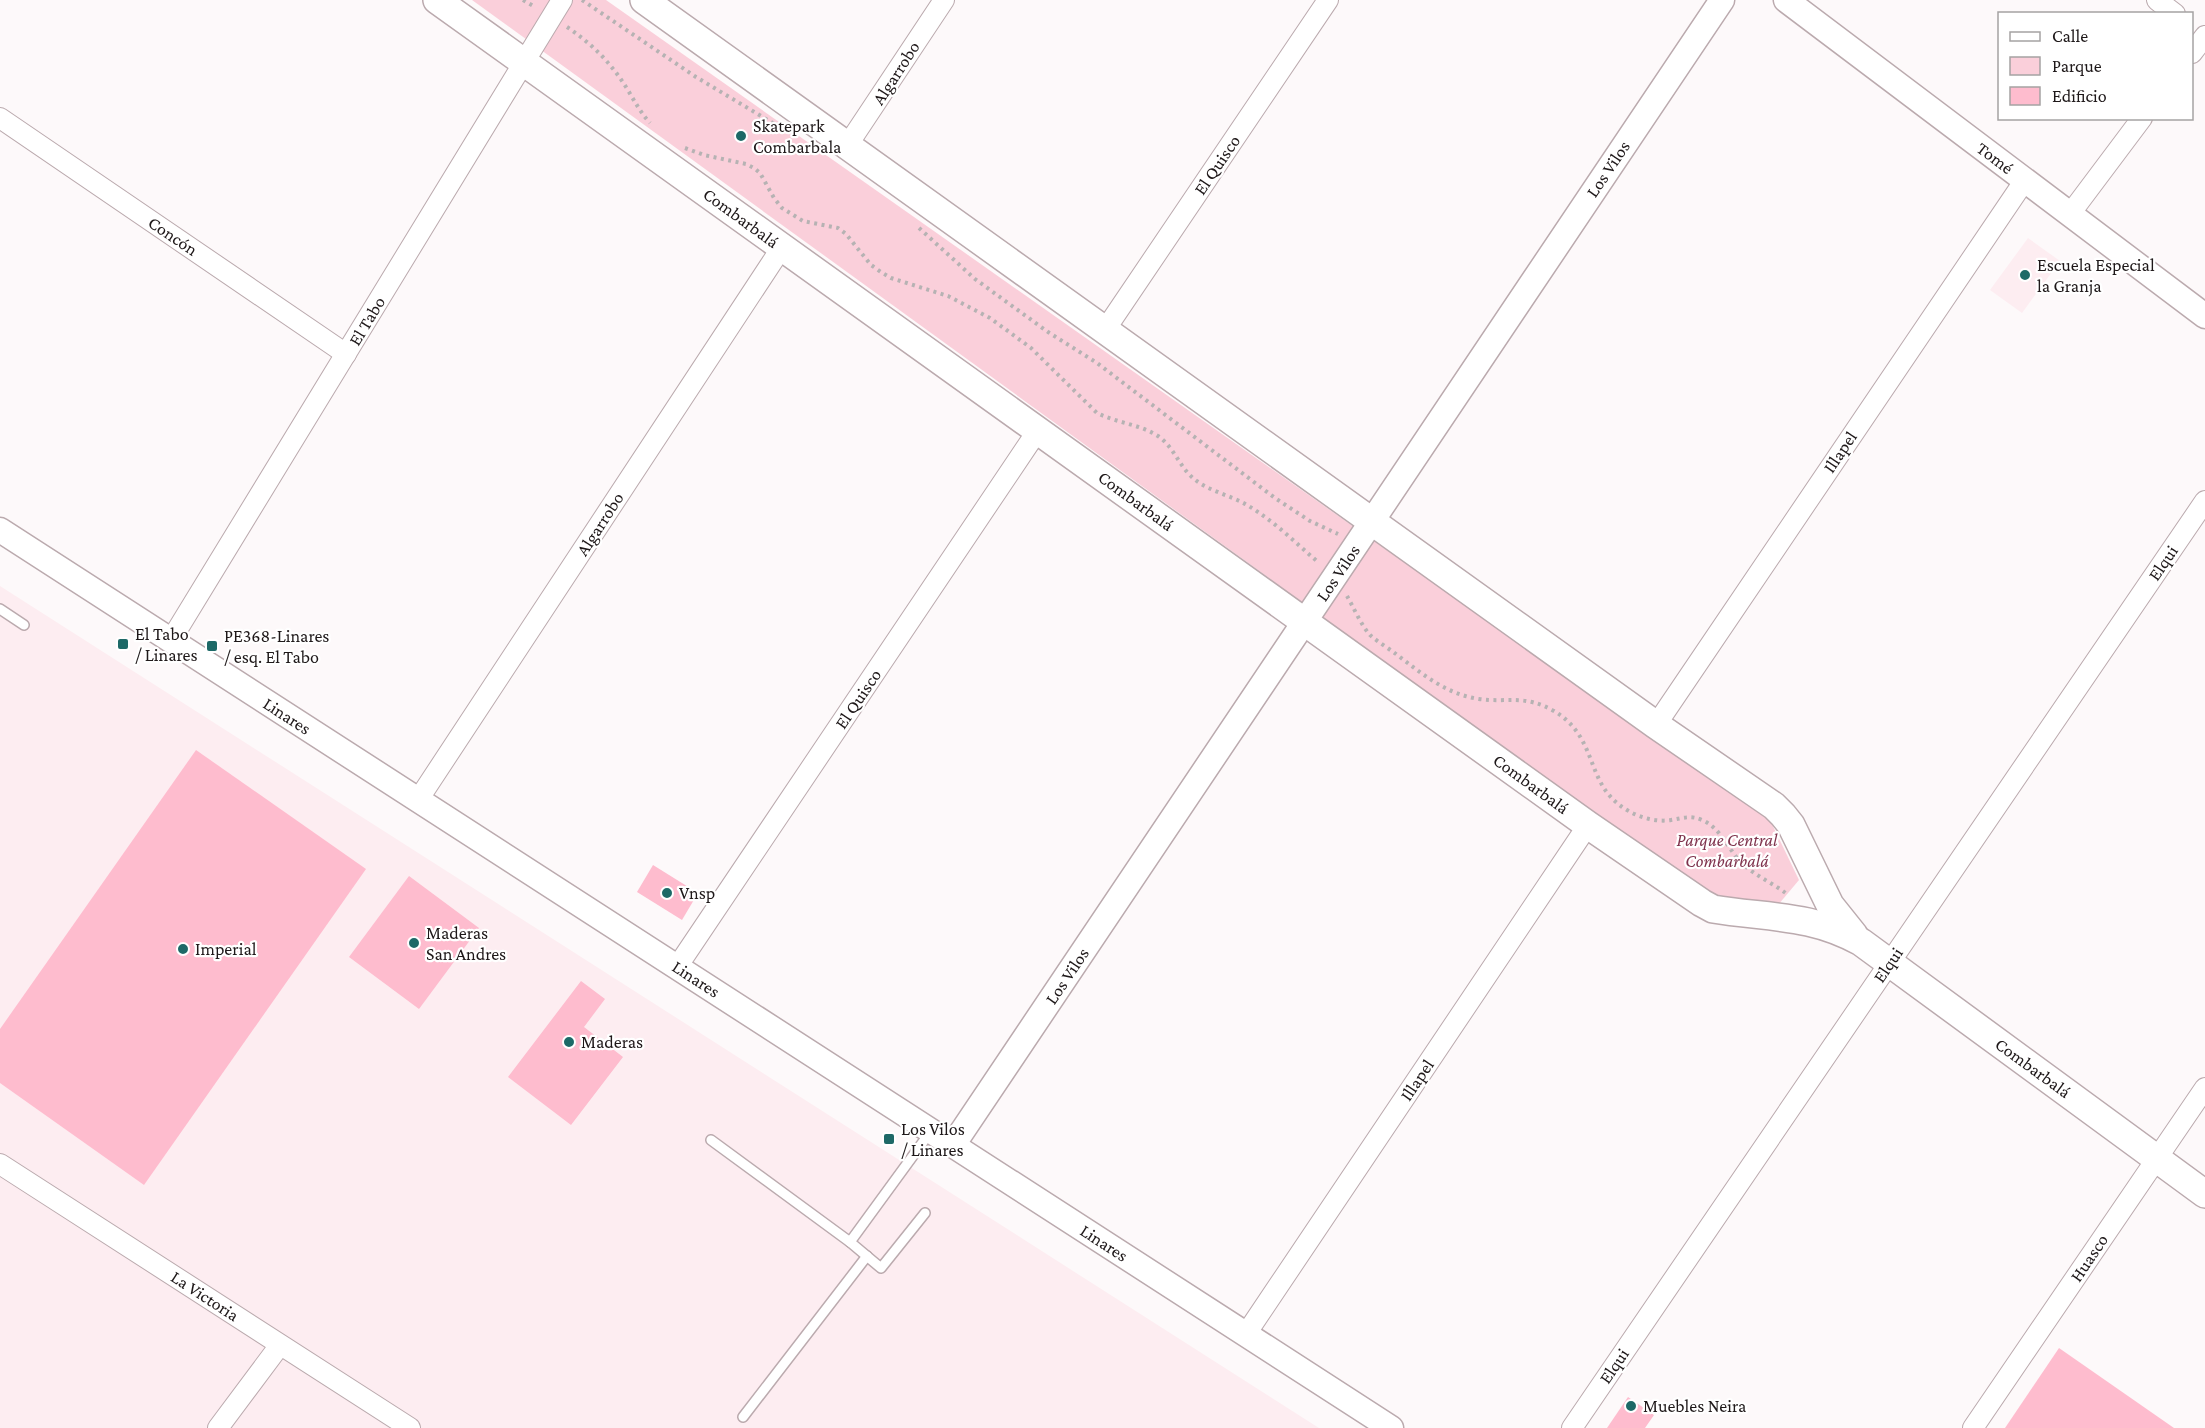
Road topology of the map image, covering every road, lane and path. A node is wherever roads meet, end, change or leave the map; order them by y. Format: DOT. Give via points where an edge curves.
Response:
graph roads {
  1 [pos="437,0"];
  2 [pos="523,0"];
  3 [pos="562,0"];
  4 [pos="582,0"];
  5 [pos="644,0"];
  6 [pos="944,0"];
  7 [pos="1328,0"];
  8 [pos="1722,0"];
  9 [pos="1786,0"];
  10 [pos="2157,0"];
  11 [pos="2172,12"];
  12 [pos="552,17"];
  13 [pos="2193,27"];
  14 [pos="2205,36"];
  15 [pos="2193,52"];
  16 [pos="525,63"];
  17 [pos="0,118"];
  18 [pos="2140,120"];
  19 [pos="654,127"];
  20 [pos="785,131"];
  21 [pos="681,146"];
  22 [pos="847,146"];
  23 [pos="2025,180"];
  24 [pos="2070,214"];
  25 [pos="913,222"];
  26 [pos="782,247"];
  27 [pos="2205,316"];
  28 [pos="1105,330"];
  29 [pos="346,354"];
  30 [pos="1038,430"];
  31 [pos="2205,501"];
  32 [pos="1372,522"];
  33 [pos="0,530"];
  34 [pos="1357,544"];
  35 [pos="1335,577"];
  36 [pos="1341,600"];
  37 [pos="0,609"];
  38 [pos="1305,622"];
  39 [pos="24,625"];
  40 [pos="171,640"];
  41 [pos="1656,725"];
  42 [pos="418,800"];
  43 [pos="1588,825"];
  44 [pos="1811,866"];
  45 [pos="1788,910"];
  46 [pos="1861,942"];
  47 [pos="1890,963"];
  48 [pos="677,967"];
  49 [pos="2205,1088"];
  50 [pos="931,1131"];
  51 [pos="711,1140"];
  52 [pos="953,1145"];
  53 [pos="2157,1158"];
  54 [pos="0,1164"];
  55 [pos="2205,1194"];
  56 [pos="925,1213"];
  57 [pos="850,1242"];
  58 [pos="867,1256"];
  59 [pos="1246,1334"];
  60 [pos="280,1345"];
  61 [pos="743,1417"];
  62 [pos="218,1428"];
  63 [pos="410,1428"];
  64 [pos="1391,1428"];
  65 [pos="1572,1428"];
  66 [pos="1973,1428"];
  1 -- 16 [label="main road, Combarbalá"];
  2 -- 12 [label="path"];
  3 -- 12 [label="street, El Tabo"];
  4 -- 20 [label="path"];
  5 -- 22 [label="main road, Combarbalá"];
  6 -- 22 [label="street, Algarrobo"];
  7 -- 28 [label="street, El Quisco"];
  8 -- 32 [label="street, Los Vilos"];
  9 -- 23 [label="street, Tomé"];
  10 -- 11 [label="street"];
  12 -- 16 [label="street, El Tabo"];
  12 -- 19 [label="path" via="600,54"];
  13 -- 14 [label="street"];
  14 -- 15 [label="street"];
  16 -- 26 [label="main road, Combarbalá"];
  16 -- 29 [label="street, El Tabo"];
  17 -- 29 [label="street, Concón"];
  18 -- 24 [label="street"];
  21 -- 35 [label="path" via="754,168 782,208 804,221 838,228 881,272 948,297 998,323 1031,348 1097,413 1160,437 1191,477 1264,516"];
  22 -- 28 [label="main road, Combarbalá"];
  23 -- 24 [label="street, Tomé"];
  23 -- 41 [label="street, Illapel"];
  24 -- 27 [label="street, Tomé"];
  25 -- 34 [label="path" via="975,279 1097,363 1275,498"];
  26 -- 30 [label="main road, Combarbalá"];
  26 -- 42 [label="street, Algarrobo"];
  28 -- 32 [label="main road, Combarbalá"];
  29 -- 40 [label="street, El Tabo"];
  30 -- 38 [label="main road, Combarbalá"];
  30 -- 48 [label="street, El Quisco"];
  31 -- 47 [label="street, Elqui"];
  32 -- 34 [label="street, Los Vilos"];
  32 -- 41 [label="main road, Combarbalá"];
  33 -- 40 [label="street, Linares"];
  34 -- 35 [label="street, Los Vilos"];
  35 -- 38 [label="street, Los Vilos"];
  36 -- 45 [label="path" via="1343,590 1369,634 1444,688 1481,699 1526,701 1555,712 1579,733 1600,782 1615,802 1634,814 1656,820 1688,817 1704,821 1718,831 1745,866 1778,887"];
  37 -- 39 [label="lane"];
  38 -- 43 [label="main road, Combarbalá"];
  38 -- 52 [label="street, Los Vilos"];
  40 -- 42 [label="street, Linares"];
  41 -- 44 [label="main road, Combarbalá" via="1774,806 1791,825"];
  42 -- 48 [label="street, Linares"];
  43 -- 45 [label="main road, Combarbalá" via="1713,909"];
  43 -- 59 [label="street, Illapel"];
  44 -- 45 [label="main road" via="1807,889"];
  44 -- 46 [label="main road, Combarbalá" via="1830,905"];
  45 -- 46 [label="main road, Combarbalá"];
  46 -- 47 [label="main road, Combarbalá"];
  47 -- 53 [label="main road, Combarbalá"];
  47 -- 65 [label="street, Elqui"];
  48 -- 50 [label="street, Linares"];
  49 -- 53 [label="street, Huasco"];
  50 -- 52 [label="street, Linares"];
  50 -- 57 [label="lane"];
  51 -- 57 [label="lane"];
  52 -- 59 [label="street, Linares"];
  53 -- 55 [label="main road, Combarbalá"];
  53 -- 66 [label="street, Huasco"];
  54 -- 60 [label="street, La Victoria"];
  56 -- 58 [label="lane" via="881,1268"];
  57 -- 58 [label="lane"];
  58 -- 61 [label="lane"];
  59 -- 64 [label="street, Linares"];
  60 -- 62 [label="street"];
  60 -- 63 [label="street, La Victoria"];
}
